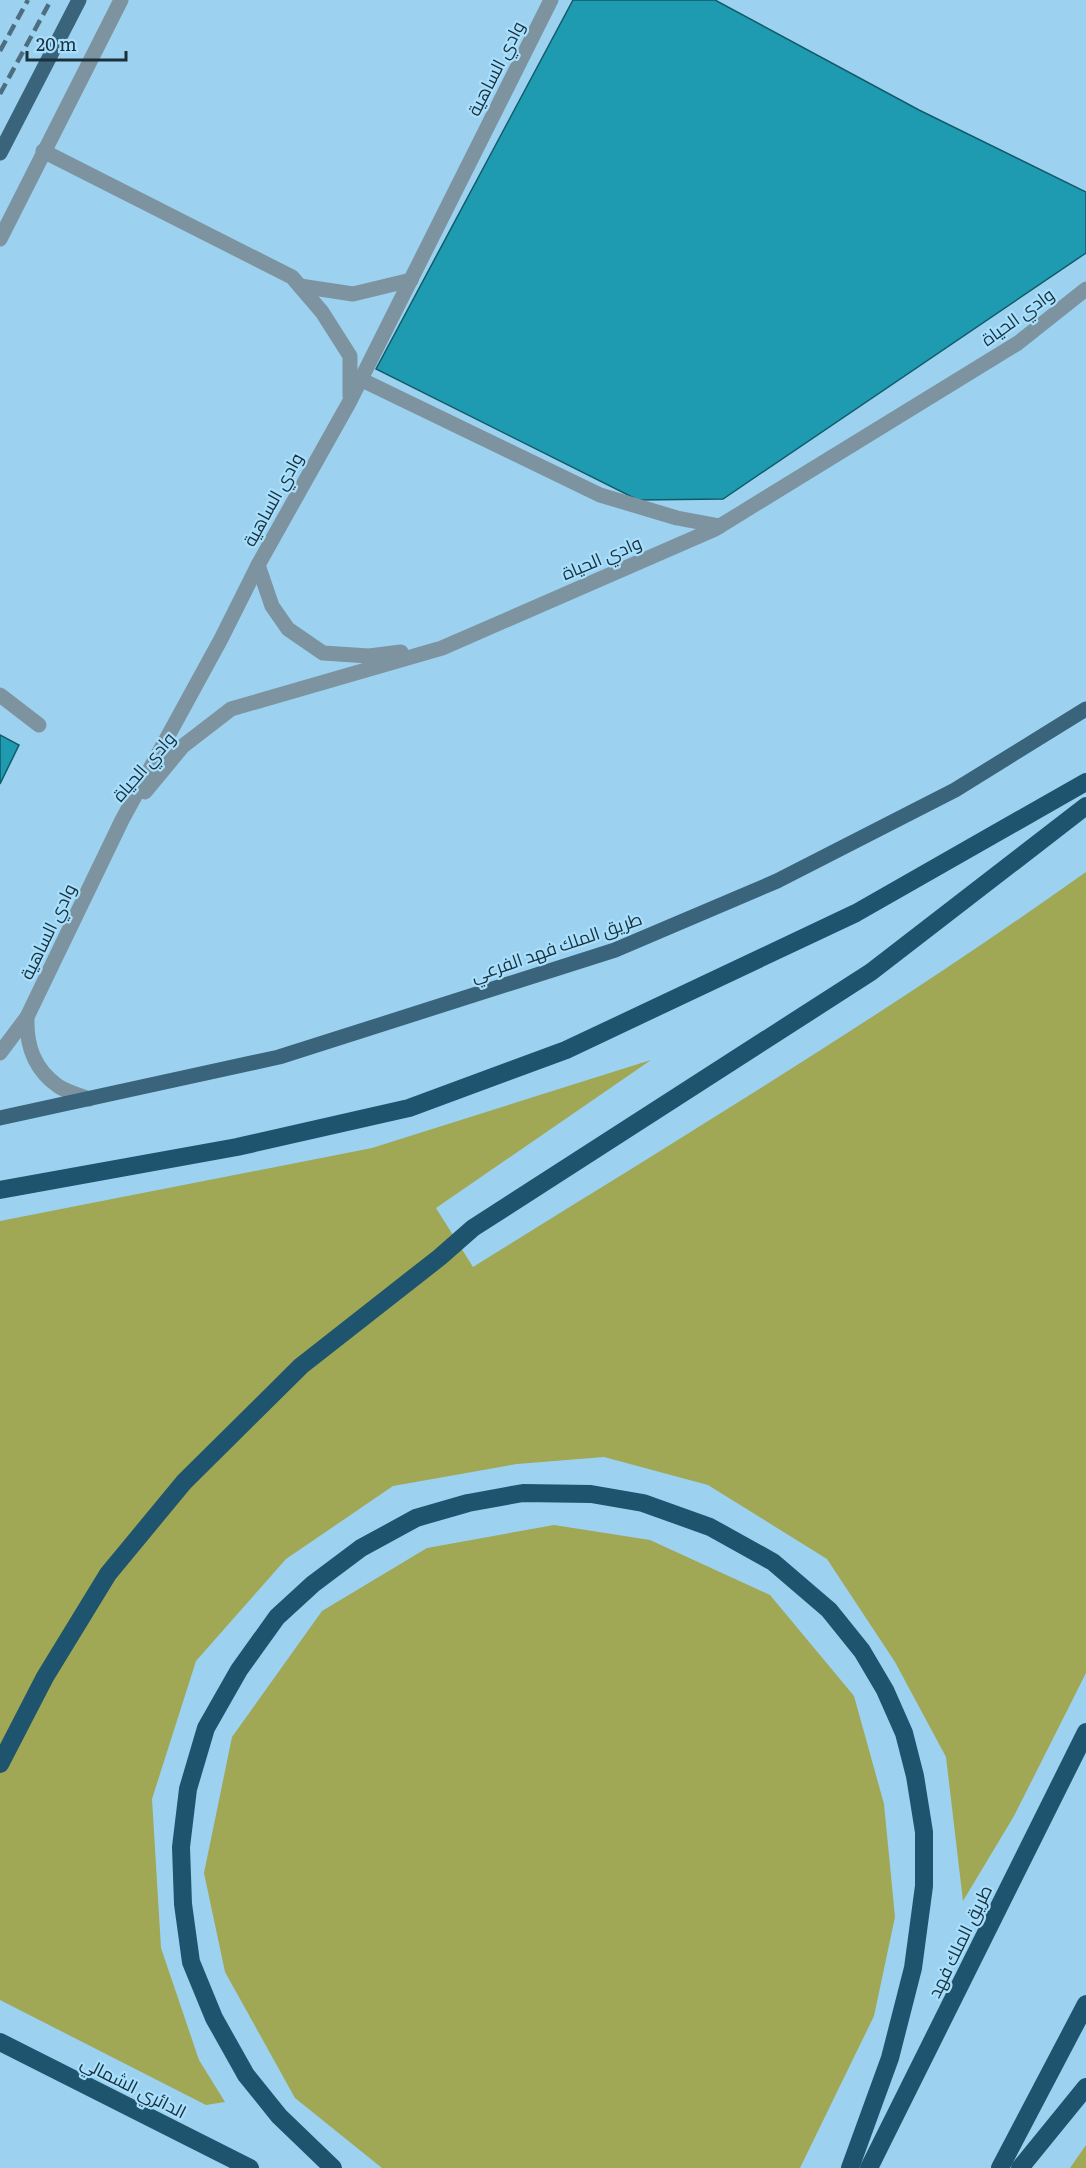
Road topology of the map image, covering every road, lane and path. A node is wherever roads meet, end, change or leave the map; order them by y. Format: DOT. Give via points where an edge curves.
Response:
graph roads {
  1 [pos="79,0"];
  2 [pos="122,0"];
  3 [pos="551,0"];
  4 [pos="43,152"];
  5 [pos="0,153"];
  6 [pos="0,239"];
  7 [pos="411,280"];
  8 [pos="300,286"];
  9 [pos="1086,289"];
  10 [pos="360,379"];
  11 [pos="350,401"];
  12 [pos="720,526"];
  13 [pos="258,565"];
  14 [pos="442,648"];
  15 [pos="0,695"];
  16 [pos="1086,709"];
  17 [pos="39,725"];
  18 [pos="1086,782"];
  19 [pos="1086,806"];
  20 [pos="122,820"];
  21 [pos="27,1017"];
  22 [pos="0,1053"];
  23 [pos="89,1099"];
  24 [pos="0,1118"];
  25 [pos="0,1190"];
  26 [pos="1086,1732"];
  27 [pos="0,1764"];
  28 [pos="1086,2004"];
  29 [pos="0,2042"];
  30 [pos="1086,2087"];
  31 [pos="250,2168"];
  32 [pos="333,2168"];
  33 [pos="850,2168"];
  34 [pos="869,2168"];
  35 [pos="1000,2168"];
  36 [pos="1020,2168"];
  1 -- 5 [label="main road"];
  2 -- 4 [label="lane"];
  3 -- 7 [label="lane, وادي الساهية"];
  4 -- 6 [label="lane"];
  4 -- 8 [label="lane" via="292,277"];
  7 -- 8 [label="lane" via="353,294"];
  7 -- 10 [label="lane, وادي الساهية"];
  8 -- 11 [label="lane" via="350,356"];
  9 -- 12 [label="lane, وادي الحياة" via="1018,343"];
  10 -- 11 [label="lane, وادي الساهية"];
  10 -- 12 [label="lane" via="600,495 676,518"];
  11 -- 13 [label="lane, وادي الساهية"];
  12 -- 14 [label="lane, وادي الحياة"];
  13 -- 14 [label="lane" via="272,606 288,629 323,653 369,656"];
  13 -- 20 [label="lane, وادي الساهية"];
  14 -- 20 [label="lane, وادي الحياة" via="231,709 183,746"];
  15 -- 17 [label="lane"];
  16 -- 23 [label="main road, طريق الملك فهد الفرعي" via="955,790 777,881 615,950 279,1058"];
  18 -- 25 [label="highway" via="856,913 554,1054 409,1108 237,1147"];
  19 -- 27 [label="highway" via="871,972 473,1228 301,1366 184,1482 108,1574 45,1677"];
  20 -- 21 [label="lane, وادي الساهية"];
  21 -- 22 [label="lane, وادي الساهية"];
  21 -- 23 [label="lane" via="34,1062 59,1087"];
  23 -- 24 [label="main road, طريق الملك فهد الفرعي"];
  26 -- 34 [label="highway, طريق الملك فهد"];
  28 -- 35 [label="highway"];
  29 -- 31 [label="highway, الدائري الشمالي"];
  30 -- 36 [label="highway"];
  32 -- 33 [label="highway" via="279,2116 246,2075 214,2018 191,1962 181,1847 191,1779 206,1728 239,1671 277,1617 313,1584 361,1548 416,1518 523,1492 591,1494 643,1503 710,1527 773,1562 829,1610 862,1651 885,1690 904,1733 915,1776 924,1832 924,1886 913,1968 890,2058"];
}
